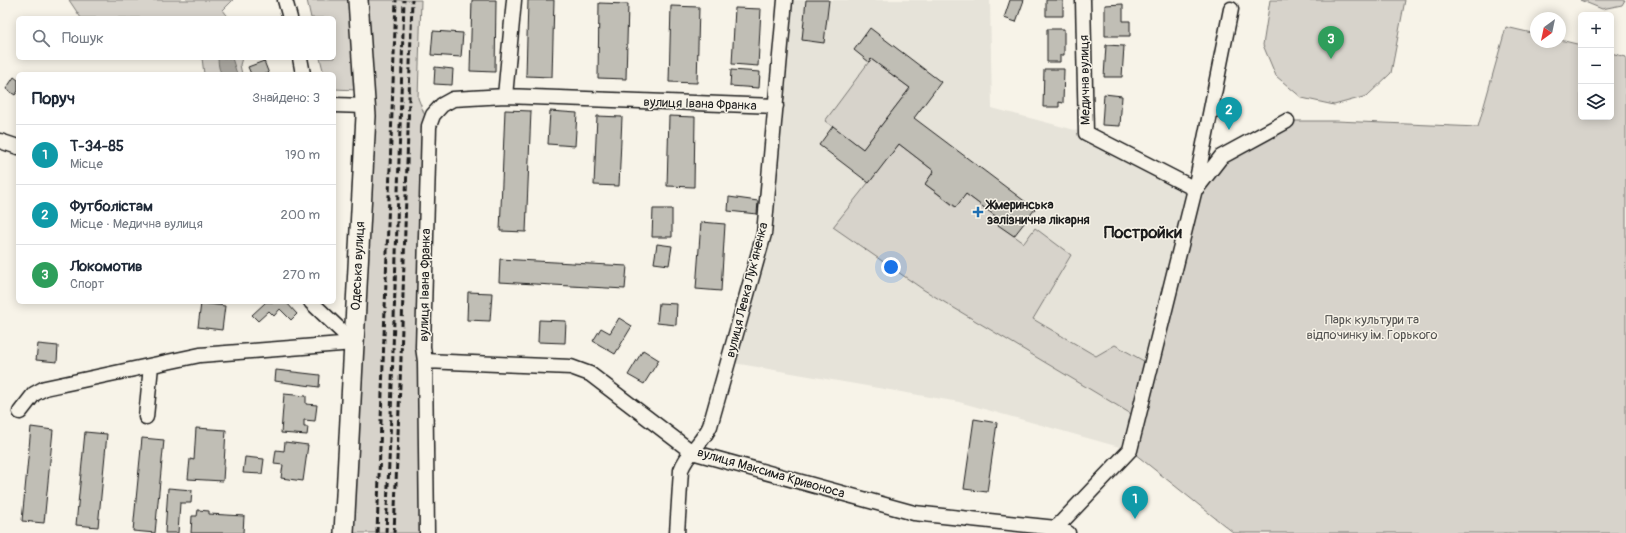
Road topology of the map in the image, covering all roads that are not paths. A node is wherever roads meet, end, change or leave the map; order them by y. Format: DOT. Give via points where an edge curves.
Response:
graph roads {
  1 [pos="285,0"];
  2 [pos="358,0"];
  3 [pos="514,0"];
  4 [pos="785,0"];
  5 [pos="1083,0"];
  6 [pos="1231,9"];
  7 [pos="289,16"];
  8 [pos="300,60"];
  9 [pos="303,72"];
  10 [pos="505,96"];
  11 [pos="336,105"];
  12 [pos="365,106"];
  13 [pos="776,106"];
  14 [pos="1287,121"];
  15 [pos="0,141"];
  16 [pos="16,146"];
  17 [pos="1195,190"];
  18 [pos="313,304"];
  19 [pos="354,343"];
  20 [pos="425,361"];
  21 [pos="151,366"];
  22 [pos="20,412"];
  23 [pos="146,417"];
  24 [pos="692,452"];
  25 [pos="1062,531"];
  26 [pos="344,533"];
  27 [pos="427,533"];
  28 [pos="677,533"];
  1 -- 7 [label="street"];
  2 -- 12 [label="main road, Одеська вулиця"];
  3 -- 10 [label="street"];
  4 -- 13 [label="street, вулиця Левка Лук'яненка"];
  5 -- 17 [label="street, Медична вулиця" via="1086,133"];
  6 -- 17 [label="street"];
  8 -- 9 [label="street"];
  10 -- 13 [label="street, вулиця Івана Франка"];
  10 -- 20 [label="street, вулиця Івана Франка" via="453,99 442,105 429,126 423,347"];
  11 -- 12 [label="street"];
  12 -- 19 [label="main road, Одеська вулиця"];
  13 -- 24 [label="street, вулиця Левка Лук'яненка" via="764,234 713,418 707,433"];
  14 -- 17 [label="street" via="1221,157"];
  15 -- 16 [label="street"];
  17 -- 25 [label="street" via="1130,450"];
  18 -- 19 [label="street"];
  19 -- 21 [label="street" via="200,355"];
  19 -- 26 [label="main road, Одеська вулиця"];
  20 -- 24 [label="street, вулиця Максима Кривоноса" via="561,366 580,370 602,382"];
  20 -- 27 [label="street, вулиця Івана Франка"];
  21 -- 22 [label="street" via="45,388 34,394"];
  21 -- 23 [label="street"];
  24 -- 25 [label="street, вулиця Максима Кривоноса" via="914,513"];
  24 -- 28 [label="street, вулиця Левка Лук'яненка" via="684,463 680,477"];
}
